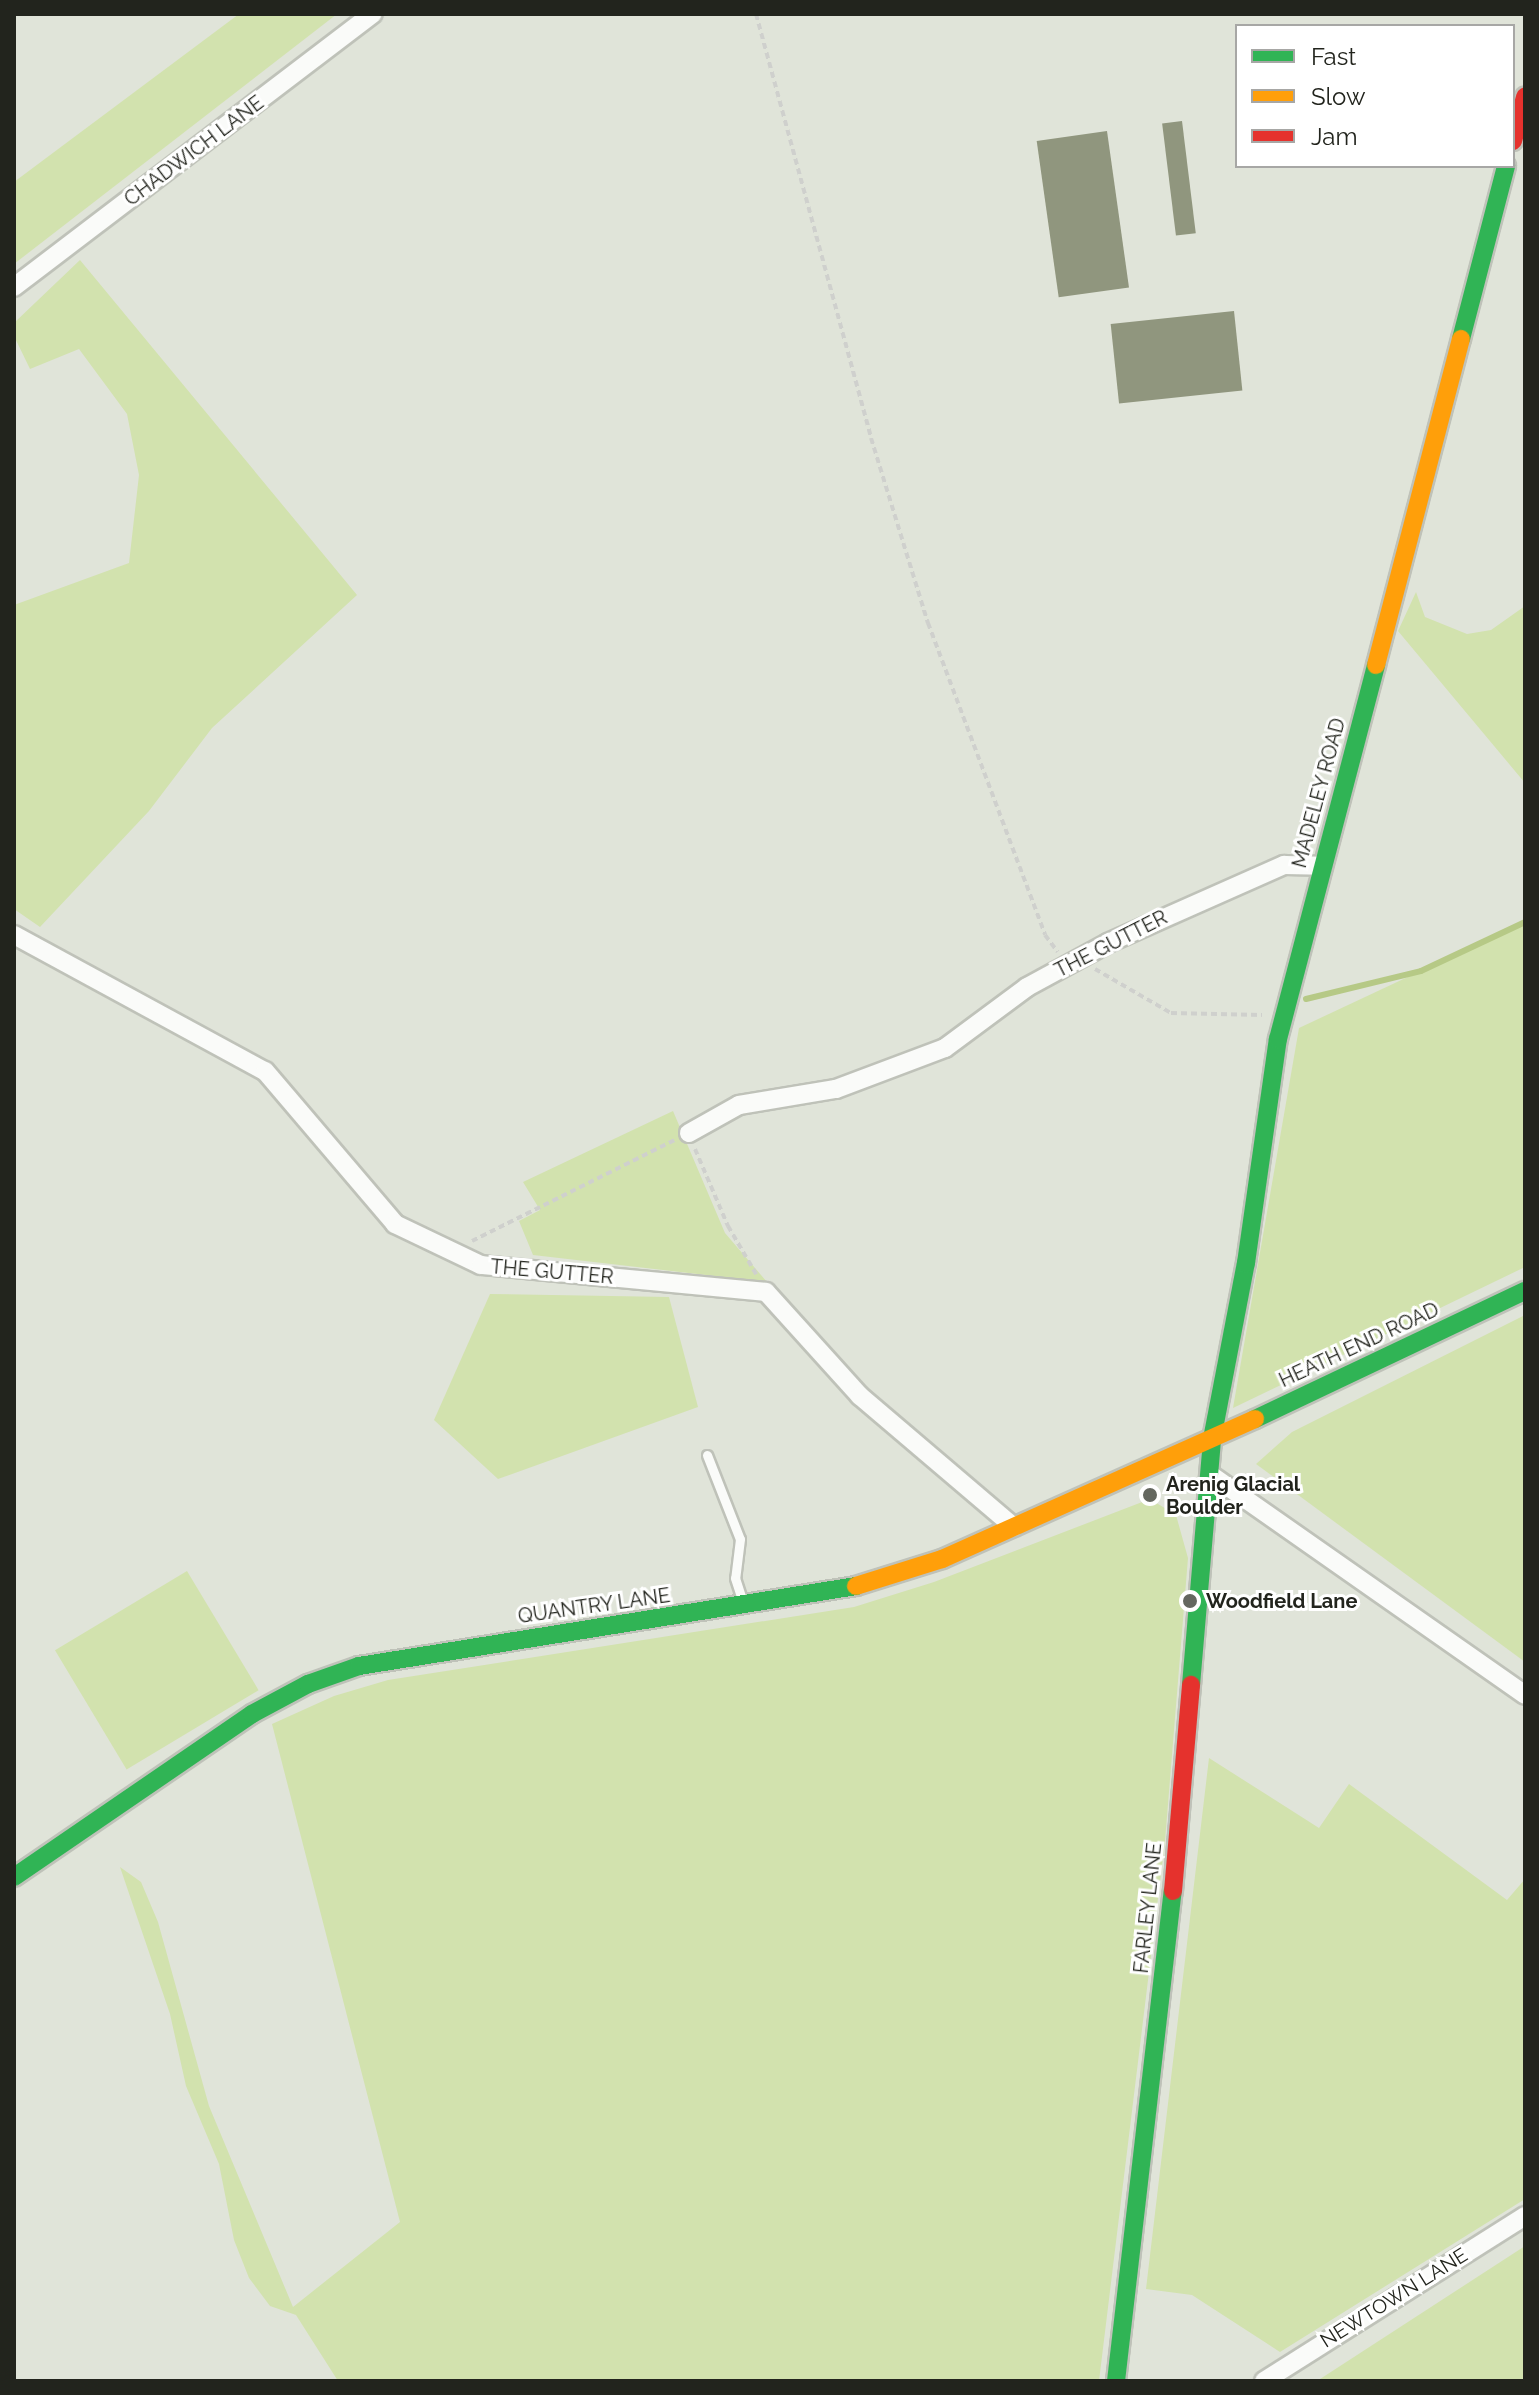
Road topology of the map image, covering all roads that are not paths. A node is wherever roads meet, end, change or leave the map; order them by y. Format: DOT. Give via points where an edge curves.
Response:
graph roads {
  1 [pos="373,14"];
  2 [pos="1525,97"];
  3 [pos="1515,134"];
  4 [pos="1505,168"];
  5 [pos="14,287"];
  6 [pos="1323,866"];
  7 [pos="14,935"];
  8 [pos="689,1133"];
  9 [pos="1525,1291"];
  10 [pos="1212,1439"];
  11 [pos="707,1455"];
  12 [pos="1211,1475"];
  13 [pos="1014,1527"];
  14 [pos="743,1607"];
  15 [pos="1525,1695"];
  16 [pos="14,1877"];
  17 [pos="1525,2216"];
  18 [pos="1116,2381"];
  19 [pos="1264,2381"];
  1 -- 5 [label="street, CHADWICH LANE"];
  2 -- 3 [label="street"];
  4 -- 6 [label="street, MADELEY ROAD"];
  6 -- 8 [label="street, THE GUTTER" via="1284,865 1079,960 1027,987 945,1048 836,1089 739,1105"];
  6 -- 10 [label="street, MADELEY ROAD" via="1285,1013"];
  7 -- 13 [label="street, THE GUTTER" via="265,1071 395,1224 481,1265 766,1292 860,1396"];
  9 -- 10 [label="street, HEATH END ROAD"];
  10 -- 12 [label="street, FARLEY LANE"];
  10 -- 13 [label="street, QUANTRY LANE"];
  11 -- 14 [label="lane" via="740,1539 735,1578"];
  12 -- 15 [label="street"];
  12 -- 18 [label="street, FARLEY LANE" via="1172,1904"];
  13 -- 14 [label="street, QUANTRY LANE" via="872,1584"];
  14 -- 16 [label="street, QUANTRY LANE" via="374,1663 308,1684 252,1714"];
  17 -- 19 [label="street, NEWTOWN LANE"];
}
